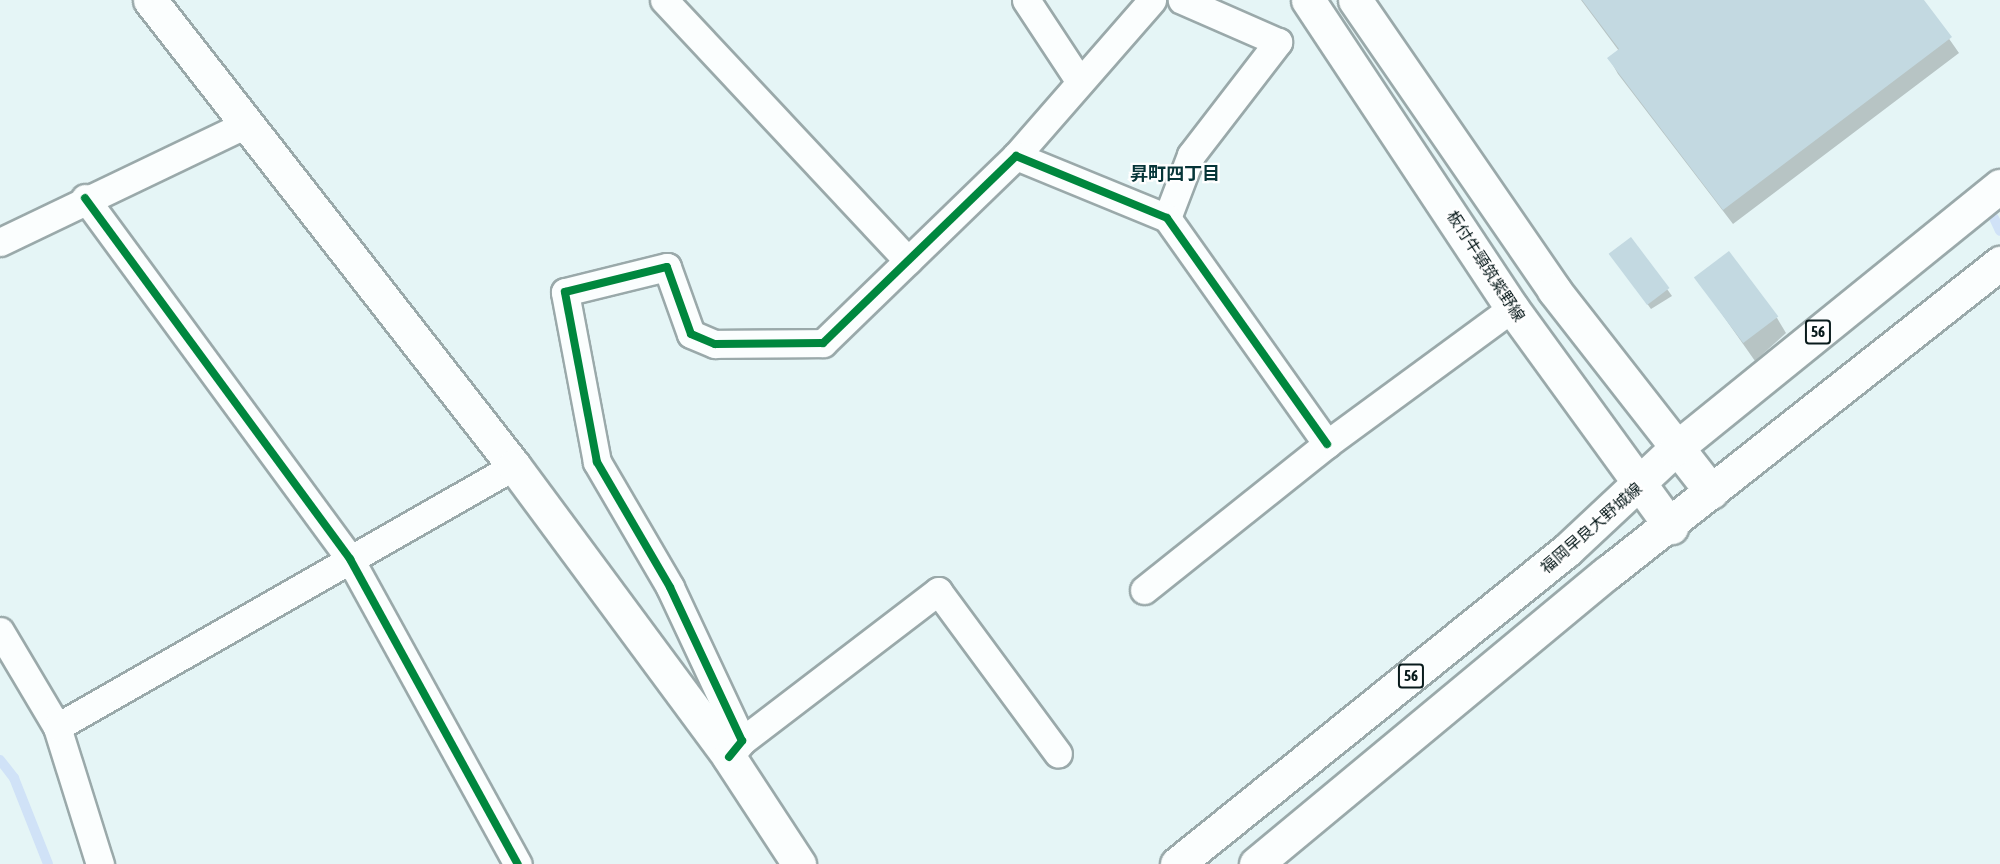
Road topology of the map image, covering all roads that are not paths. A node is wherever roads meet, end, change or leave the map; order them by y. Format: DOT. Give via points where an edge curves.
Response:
graph roads {
  1 [pos="150,0"];
  2 [pos="664,0"];
  3 [pos="1026,0"];
  4 [pos="1152,0"];
  5 [pos="1182,0"];
  6 [pos="1308,0"];
  7 [pos="1355,0"];
  8 [pos="1080,82"];
  9 [pos="244,125"];
  10 [pos="1016,156"];
  11 [pos="2000,186"];
  12 [pos="85,198"];
  13 [pos="1167,218"];
  14 [pos="0,242"];
  15 [pos="908,261"];
  16 [pos="2000,263"];
  17 [pos="1512,308"];
  18 [pos="1327,444"];
  19 [pos="1675,449"];
  20 [pos="514,466"];
  21 [pos="1642,484"];
  22 [pos="1712,492"];
  23 [pos="1671,527"];
  24 [pos="350,559"];
  25 [pos="1144,590"];
  26 [pos="0,631"];
  27 [pos="57,727"];
  28 [pos="736,749"];
  29 [pos="1058,753"];
  30 [pos="100,864"];
  31 [pos="518,864"];
  32 [pos="799,864"];
  33 [pos="1176,864"];
  34 [pos="1256,864"];
  1 -- 9 [label="main road"];
  2 -- 15 [label="street"];
  3 -- 8 [label="street"];
  4 -- 8 [label="street"];
  5 -- 13 [label="street" via="1278,42 1191,155"];
  6 -- 17 [label="main road, 板付牛頸筑紫野線"];
  7 -- 19 [label="main road" via="1554,290"];
  8 -- 10 [label="street"];
  9 -- 12 [label="street"];
  9 -- 20 [label="main road"];
  10 -- 13 [label="street"];
  10 -- 15 [label="street"];
  11 -- 19 [label="main road, 福岡早良大野城線 / 56"];
  12 -- 14 [label="street"];
  12 -- 24 [label="street"];
  13 -- 18 [label="street"];
  15 -- 28 [label="street" via="823,343 715,345 691,334 667,267 565,292 597,462 670,587"];
  16 -- 22 [label="main road"];
  17 -- 18 [label="street"];
  17 -- 21 [label="main road, 板付牛頸筑紫野線"];
  18 -- 25 [label="street"];
  19 -- 21 [label="main road, 福岡早良大野城線 / 56"];
  19 -- 22 [label="main road"];
  20 -- 24 [label="street"];
  20 -- 28 [label="main road"];
  21 -- 23 [label="main road, 板付牛頸筑紫野線"];
  21 -- 33 [label="main road, 福岡早良大野城線 / 56"];
  22 -- 23 [label="main road"];
  23 -- 34 [label="main road" via="1607,573"];
  24 -- 27 [label="street"];
  24 -- 31 [label="street"];
  26 -- 27 [label="street"];
  27 -- 30 [label="street"];
  28 -- 29 [label="street" via="938,591"];
  28 -- 32 [label="main road"];
}
